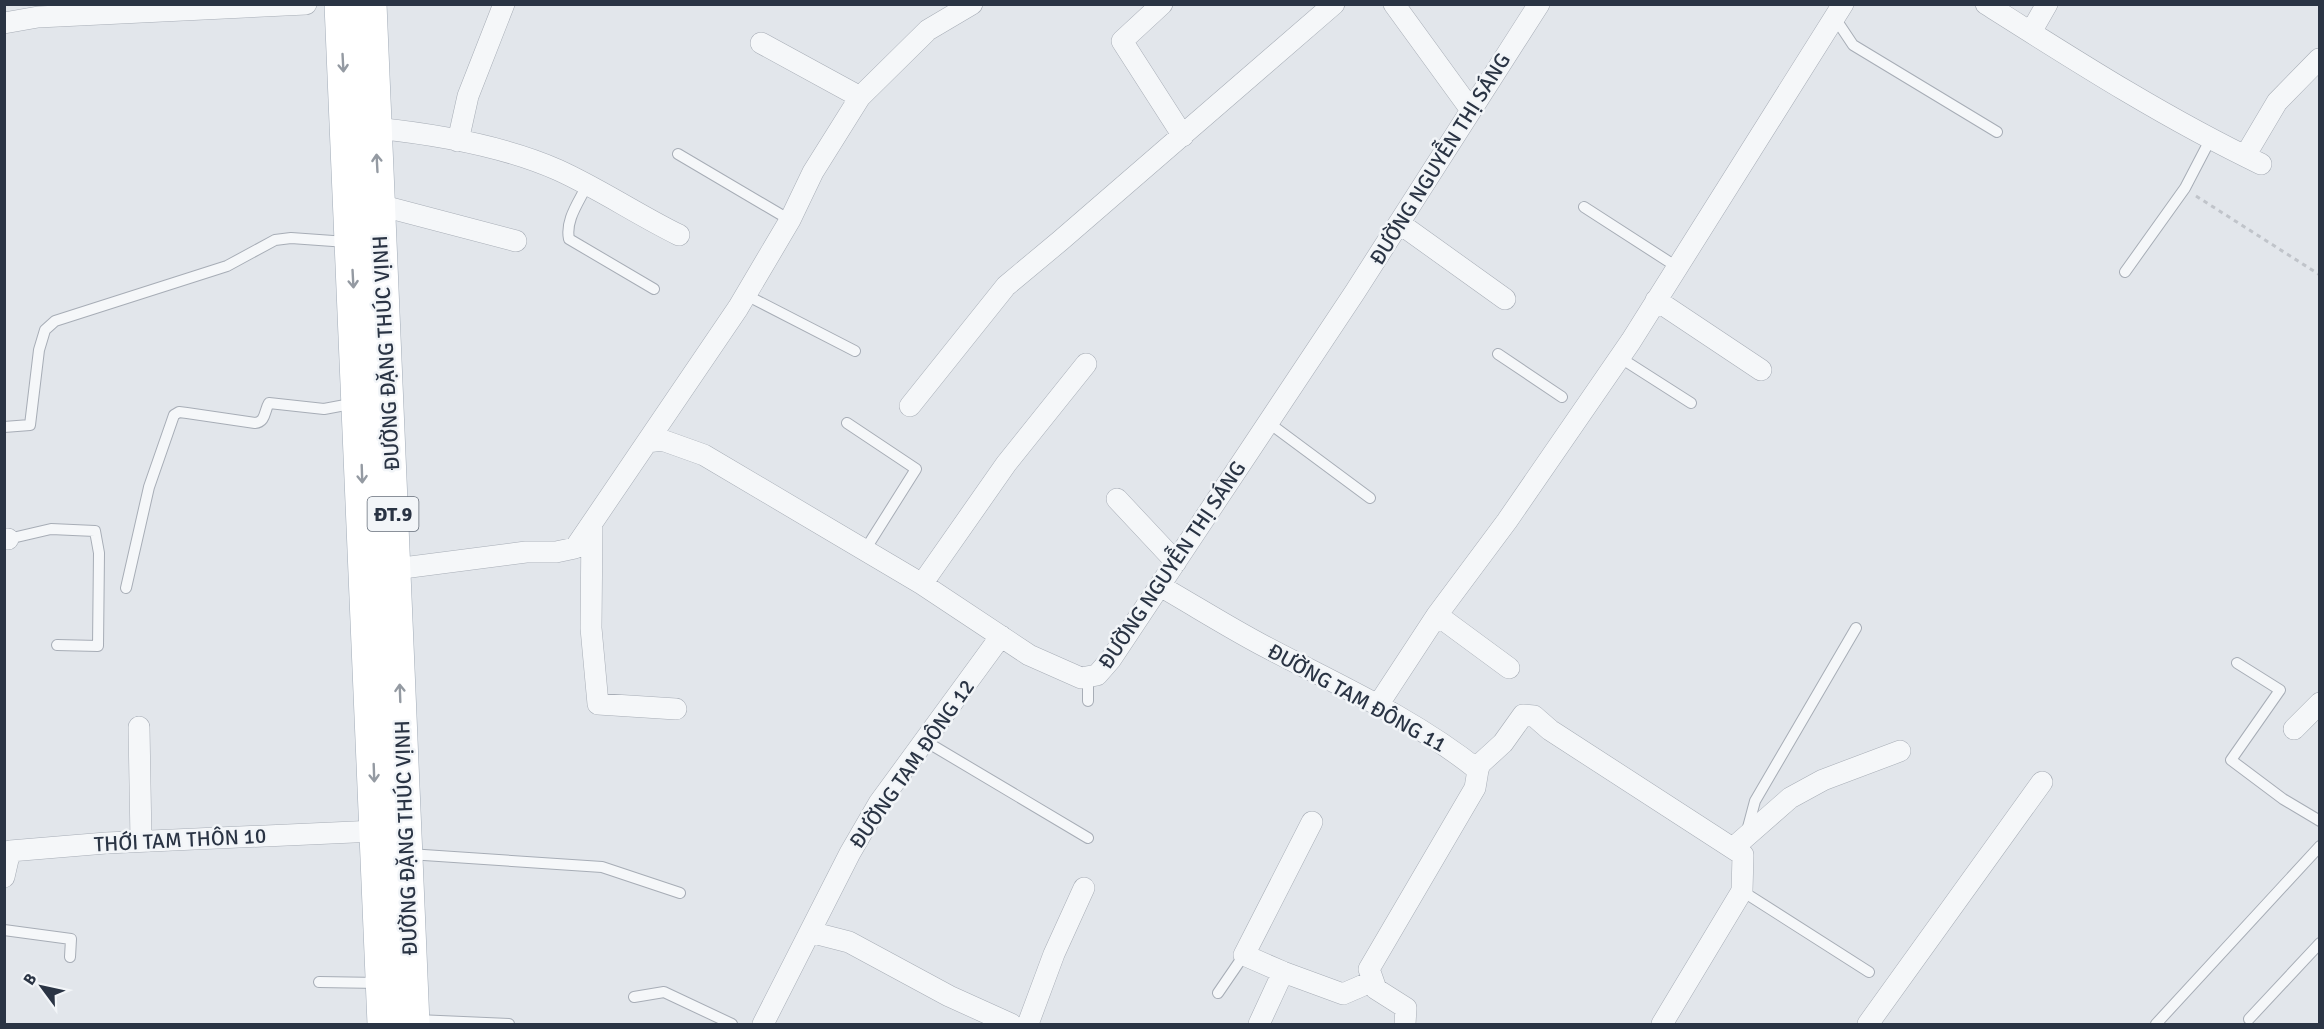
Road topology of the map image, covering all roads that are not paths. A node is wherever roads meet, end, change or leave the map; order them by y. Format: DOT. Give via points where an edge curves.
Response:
graph roads {
  1 [pos="306,4"];
  2 [pos="340,4"];
  3 [pos="370,4"];
  4 [pos="504,4"];
  5 [pos="972,4"];
  6 [pos="1162,4"];
  7 [pos="1334,4"];
  8 [pos="1394,4"];
  9 [pos="1539,4"];
  10 [pos="1986,4"];
  11 [pos="2047,4"];
  12 [pos="1839,11"];
  13 [pos="6,16"];
  14 [pos="2031,32"];
  15 [pos="761,43"];
  16 [pos="2319,59"];
  17 [pos="860,97"];
  18 [pos="1471,110"];
  19 [pos="375,128"];
  20 [pos="1997,132"];
  21 [pos="1183,136"];
  22 [pos="2211,140"];
  23 [pos="458,141"];
  24 [pos="678,154"];
  25 [pos="587,185"];
  26 [pos="379,205"];
  27 [pos="1584,207"];
  28 [pos="790,220"];
  29 [pos="1399,223"];
  30 [pos="679,235"];
  31 [pos="516,241"];
  32 [pos="351,242"];
  33 [pos="1677,267"];
  34 [pos="2125,272"];
  35 [pos="654,289"];
  36 [pos="746,295"];
  37 [pos="1505,299"];
  38 [pos="1656,300"];
  39 [pos="855,351"];
  40 [pos="1498,354"];
  41 [pos="1620,357"];
  42 [pos="1086,364"];
  43 [pos="1761,370"];
  44 [pos="1562,397"];
  45 [pos="359,402"];
  46 [pos="1691,403"];
  47 [pos="910,406"];
  48 [pos="846,423"];
  49 [pos="1269,423"];
  50 [pos="4,427"];
  51 [pos="647,442"];
  52 [pos="1370,498"];
  53 [pos="1118,499"];
  54 [pos="592,522"];
  55 [pos="6,539"];
  56 [pos="866,549"];
  57 [pos="1176,562"];
  58 [pos="395,569"];
  59 [pos="922,584"];
  60 [pos="1160,586"];
  61 [pos="126,588"];
  62 [pos="1437,615"];
  63 [pos="1856,628"];
  64 [pos="1001,636"];
  65 [pos="57,645"];
  66 [pos="2237,663"];
  67 [pos="1509,668"];
  68 [pos="1088,678"];
  69 [pos="1088,701"];
  70 [pos="2319,703"];
  71 [pos="1378,705"];
  72 [pos="676,709"];
  73 [pos="139,727"];
  74 [pos="2294,729"];
  75 [pos="925,741"];
  76 [pos="1900,751"];
  77 [pos="1478,770"];
  78 [pos="2042,782"];
  79 [pos="2319,821"];
  80 [pos="1312,822"];
  81 [pos="376,831"];
  82 [pos="1088,838"];
  83 [pos="141,841"];
  84 [pos="1739,843"];
  85 [pos="2319,846"];
  86 [pos="7,851"];
  87 [pos="406,854"];
  88 [pos="4,877"];
  89 [pos="1084,888"];
  90 [pos="1742,891"];
  91 [pos="680,893"];
  92 [pos="4,930"];
  93 [pos="810,932"];
  94 [pos="2319,943"];
  95 [pos="1244,956"];
  96 [pos="70,957"];
  97 [pos="1283,972"];
  98 [pos="1869,972"];
  99 [pos="1373,981"];
  100 [pos="319,982"];
  101 [pos="382,982"];
  102 [pos="1218,993"];
  103 [pos="634,997"];
  104 [pos="2249,1020"];
  105 [pos="404,1023"];
  106 [pos="509,1024"];
  107 [pos="732,1024"];
  108 [pos="763,1024"];
  109 [pos="1011,1024"];
  110 [pos="1028,1024"];
  111 [pos="1258,1024"];
  112 [pos="1405,1024"];
  113 [pos="1662,1024"];
  114 [pos="1868,1024"];
  115 [pos="2157,1024"];
  1 -- 13 [label="street"];
  2 -- 32 [label="main road, ĐƯỜNG ĐẶNG THÚC VỊNH / ĐT.9, one-way"];
  3 -- 19 [label="main road, ĐƯỜNG ĐẶNG THÚC VỊNH / ĐT.9"];
  4 -- 23 [label="street" via="468,96"];
  5 -- 17 [label="street" via="928,30"];
  6 -- 21 [label="street" via="1122,41"];
  7 -- 21 [label="street"];
  8 -- 18 [label="street"];
  9 -- 18 [label="street, ĐƯỜNG NGUYỄN THỊ SÁNG"];
  10 -- 14 [label="street"];
  11 -- 14 [label="street"];
  12 -- 20 [label="lane" via="1852,45"];
  12 -- 33 [label="street"];
  14 -- 22 [label="street"];
  15 -- 17 [label="street"];
  16 -- 22 [label="street" via="2277,102 2253,160"];
  17 -- 28 [label="street" via="813,172"];
  18 -- 29 [label="street, ĐƯỜNG NGUYỄN THỊ SÁNG"];
  19 -- 23 [label="street"];
  26 -- 19 [label="main road, ĐƯỜNG ĐẶNG THÚC VỊNH / ĐT.9, one-way"];
  21 -- 47 [label="street" via="1006,285"];
  22 -- 34 [label="lane" via="2185,188"];
  23 -- 25 [label="street" via="496,149"];
  24 -- 28 [label="lane"];
  25 -- 30 [label="street"];
  25 -- 35 [label="lane" via="571,218 569,239"];
  26 -- 31 [label="street"];
  26 -- 58 [label="main road, ĐƯỜNG ĐẶNG THÚC VỊNH / ĐT.9"];
  27 -- 33 [label="lane"];
  28 -- 36 [label="street"];
  29 -- 37 [label="street"];
  29 -- 49 [label="street, ĐƯỜNG NGUYỄN THỊ SÁNG"];
  32 -- 45 [label="main road, ĐƯỜNG ĐẶNG THÚC VỊNH / ĐT.9, one-way"];
  32 -- 50 [label="lane" via="275,240 227,266 55,321 45,330 39,350 30,425"];
  33 -- 38 [label="street"];
  36 -- 39 [label="lane"];
  36 -- 51 [label="street"];
  38 -- 41 [label="street"];
  38 -- 43 [label="street"];
  40 -- 44 [label="lane"];
  41 -- 46 [label="lane"];
  41 -- 62 [label="street"];
  42 -- 59 [label="street" via="1006,464"];
  45 -- 61 [label="lane" via="324,409 269,404 260,423 179,412 174,415 149,487"];
  45 -- 81 [label="main road, ĐƯỜNG ĐẶNG THÚC VỊNH / ĐT.9, one-way"];
  48 -- 56 [label="lane" via="916,469"];
  49 -- 52 [label="lane"];
  49 -- 57 [label="street, ĐƯỜNG NGUYỄN THỊ SÁNG"];
  51 -- 54 [label="street"];
  51 -- 56 [label="street, ĐƯỜNG NGUYỄN THỊ SÁNG" via="662,440 704,455"];
  53 -- 57 [label="street"];
  54 -- 58 [label="street" via="575,548"];
  54 -- 72 [label="street" via="591,628 598,704"];
  55 -- 65 [label="lane" via="51,529 95,531 99,554 98,646"];
  56 -- 59 [label="street, ĐƯỜNG NGUYỄN THỊ SÁNG"];
  57 -- 60 [label="street, ĐƯỜNG NGUYỄN THỊ SÁNG"];
  87 -- 58 [label="main road, ĐƯỜNG ĐẶNG THÚC VỊNH / ĐT.9, one-way"];
  59 -- 64 [label="street, ĐƯỜNG NGUYỄN THỊ SÁNG"];
  60 -- 68 [label="street, ĐƯỜNG NGUYỄN THỊ SÁNG" via="1112,659 1097,675"];
  60 -- 71 [label="street, ĐƯỜNG TAM ĐÔNG 11"];
  62 -- 67 [label="street"];
  62 -- 71 [label="street"];
  63 -- 84 [label="lane" via="1755,801"];
  64 -- 68 [label="street, ĐƯỜNG NGUYỄN THỊ SÁNG" via="1029,655"];
  64 -- 75 [label="street, ĐƯỜNG TAM ĐÔNG 12"];
  66 -- 79 [label="lane" via="2280,690 2231,760"];
  68 -- 69 [label="lane"];
  70 -- 74 [label="street"];
  71 -- 77 [label="street, ĐƯỜNG TAM ĐÔNG 11"];
  73 -- 83 [label="street"];
  75 -- 82 [label="lane"];
  75 -- 93 [label="street, ĐƯỜNG TAM ĐÔNG 12" via="879,803"];
  76 -- 84 [label="street" via="1815,784 1790,798"];
  77 -- 84 [label="street" via="1523,715 1534,716 1550,730"];
  77 -- 99 [label="street" via="1475,788 1369,969"];
  78 -- 114 [label="street"];
  80 -- 95 [label="street"];
  81 -- 83 [label="street, THỚI TAM THÔN 10"];
  81 -- 101 [label="main road, ĐƯỜNG ĐẶNG THÚC VỊNH / ĐT.9"];
  83 -- 86 [label="street, THỚI TAM THÔN 10"];
  84 -- 90 [label="street" via="1743,855"];
  85 -- 115 [label="lane"];
  86 -- 88 [label="street, THỚI TAM THÔN 10"];
  87 -- 91 [label="lane" via="602,867"];
  87 -- 105 [label="main road, ĐƯỜNG ĐẶNG THÚC VỊNH / ĐT.9"];
  89 -- 110 [label="street"];
  90 -- 98 [label="lane"];
  90 -- 113 [label="street"];
  92 -- 96 [label="lane" via="70,939"];
  93 -- 108 [label="street, ĐƯỜNG TAM ĐÔNG 12"];
  93 -- 109 [label="street" via="849,942"];
  94 -- 104 [label="lane"];
  95 -- 97 [label="street"];
  95 -- 102 [label="lane"];
  97 -- 99 [label="street" via="1343,994"];
  97 -- 111 [label="street"];
  99 -- 112 [label="street" via="1376,989 1406,1008"];
  100 -- 101 [label="lane"];
  101 -- 105 [label="main road, ĐƯỜNG ĐẶNG THÚC VỊNH / ĐT.9"];
  103 -- 107 [label="lane" via="664,992"];
  105 -- 106 [label="lane"];
}
